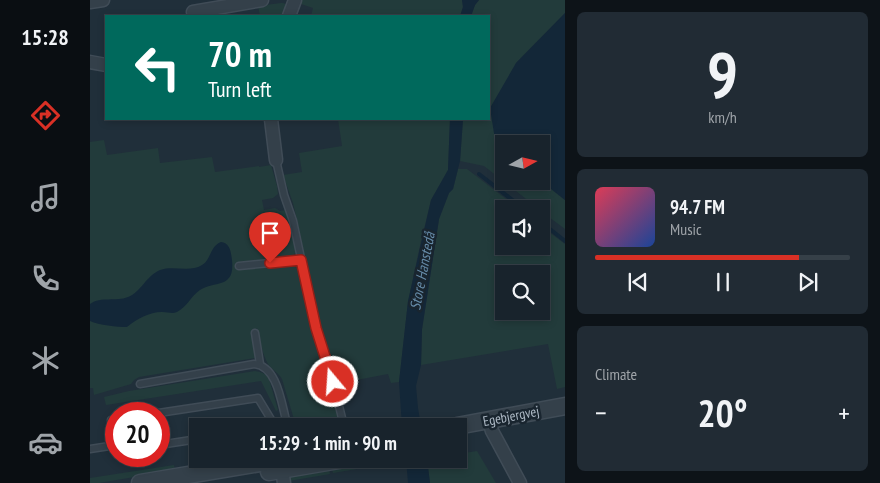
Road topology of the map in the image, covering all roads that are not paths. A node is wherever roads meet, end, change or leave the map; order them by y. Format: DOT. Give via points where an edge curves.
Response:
graph roads {
  1 [pos="103,0"];
  2 [pos="262,0"];
  3 [pos="295,0"];
  4 [pos="90,2"];
  5 [pos="194,12"];
  6 [pos="289,15"];
  7 [pos="90,62"];
  8 [pos="105,65"];
  9 [pos="270,120"];
  10 [pos="276,160"];
  11 [pos="301,260"];
  12 [pos="239,266"];
  13 [pos="255,333"];
  14 [pos="260,364"];
  15 [pos="140,384"];
  16 [pos="565,406"];
  17 [pos="170,411"];
  18 [pos="565,417"];
  19 [pos="271,418"];
  20 [pos="286,418"];
  21 [pos="342,418"];
  22 [pos="467,426"];
  23 [pos="491,426"];
  24 [pos="467,435"];
  25 [pos="189,440"];
  26 [pos="170,443"];
  27 [pos="105,447"];
  28 [pos="90,449"];
  29 [pos="267,468"];
  30 [pos="273,468"];
  31 [pos="185,479"];
  32 [pos="140,483"];
  33 [pos="208,483"];
  34 [pos="520,483"];
  1 -- 4 [label="street"];
  2 -- 5 [label="street"];
  3 -- 6 [label="street"];
  7 -- 8 [label="street"];
  9 -- 10 [label="street"];
  10 -- 11 [label="lane"];
  11 -- 12 [label="lane"];
  11 -- 21 [label="lane" via="316,328"];
  13 -- 14 [label="lane"];
  14 -- 15 [label="lane"];
  14 -- 20 [label="lane" via="274,378"];
  16 -- 23 [label="street, Egebjergvej"];
  17 -- 19 [label="lane" via="258,398"];
  18 -- 23 [label="street, Egebjergvej"];
  22 -- 23 [label="street, Egebjergvej"];
  23 -- 24 [label="street, Egebjergvej"];
  23 -- 34 [label="street"];
  25 -- 26 [label="lane"];
  27 -- 28 [label="lane"];
  29 -- 31 [label="street"];
  30 -- 33 [label="street"];
  31 -- 32 [label="street"];
}
